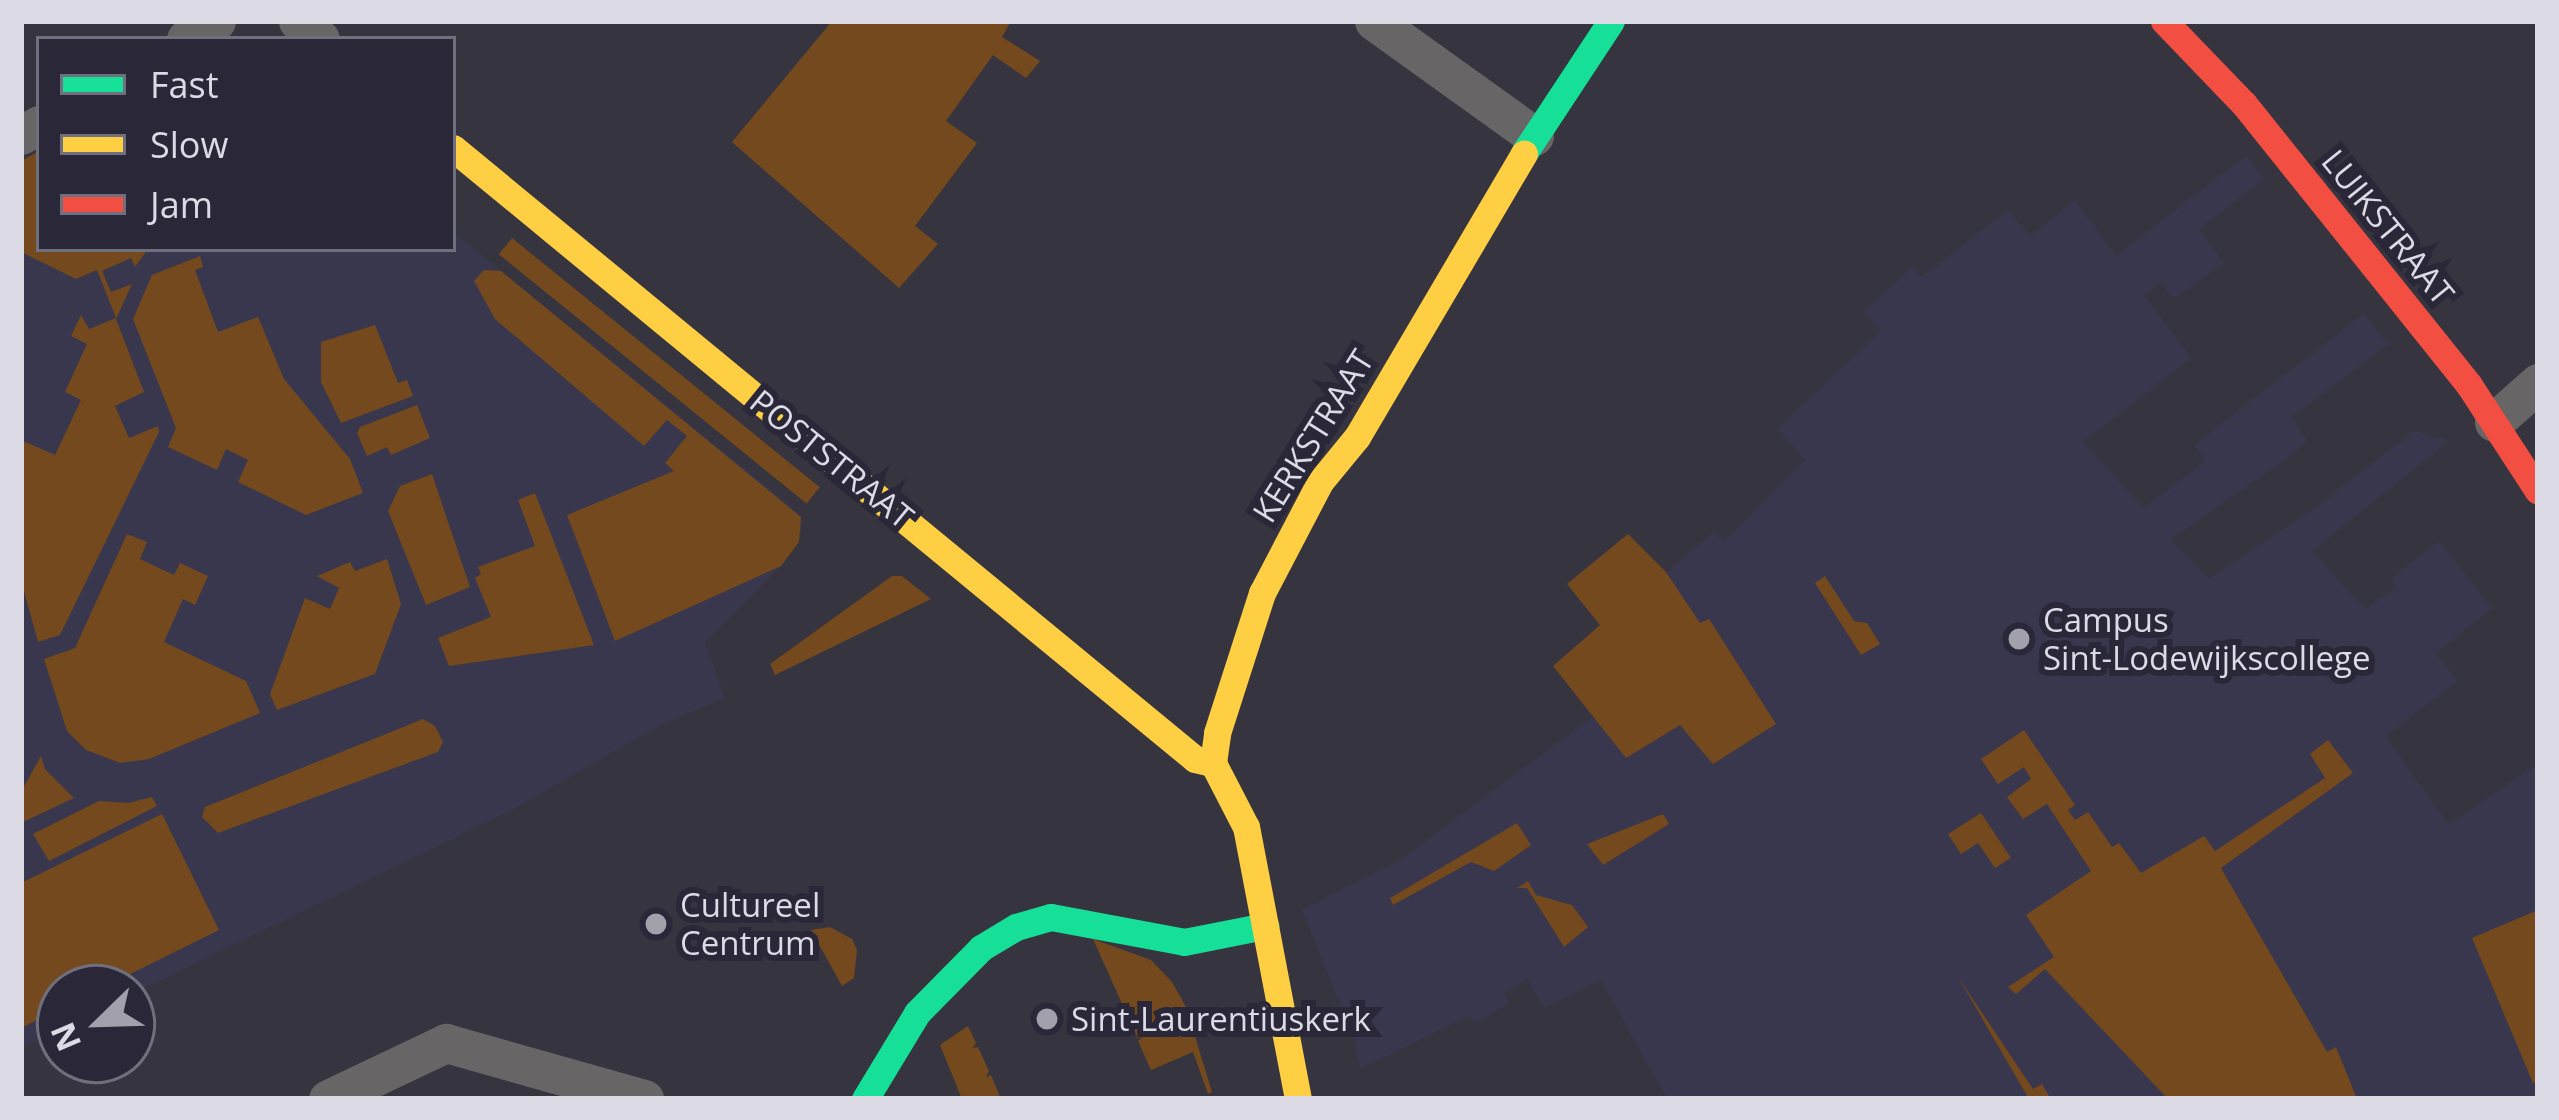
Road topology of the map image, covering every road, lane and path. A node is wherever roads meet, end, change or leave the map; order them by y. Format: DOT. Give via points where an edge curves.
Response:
graph roads {
  1 [pos="1374,21"];
  2 [pos="1611,21"];
  3 [pos="2164,21"];
  4 [pos="1534,136"];
  5 [pos="456,150"];
  6 [pos="2538,383"];
  7 [pos="2494,422"];
  8 [pos="2538,491"];
  9 [pos="1214,763"];
  10 [pos="1264,926"];
  11 [pos="328,1099"];
  12 [pos="644,1099"];
  13 [pos="865,1099"];
  14 [pos="1298,1099"];
  1 -- 4 [label="street"];
  2 -- 4 [label="street, KERKSTRAAT"];
  3 -- 7 [label="street, LUIKSTRAAT" via="2244,104"];
  4 -- 9 [label="street, KERKSTRAAT" via="1357,437 1320,482 1262,593"];
  5 -- 9 [label="street, POSTSTRAAT" via="1195,759"];
  6 -- 7 [label="street"];
  7 -- 8 [label="street, LUIKSTRAAT"];
  9 -- 10 [label="street" via="1246,826"];
  10 -- 13 [label="street" via="1184,942 1051,917 1016,927 981,948 917,1013"];
  10 -- 14 [label="street"];
  11 -- 12 [label="street" via="446,1043"];
}
